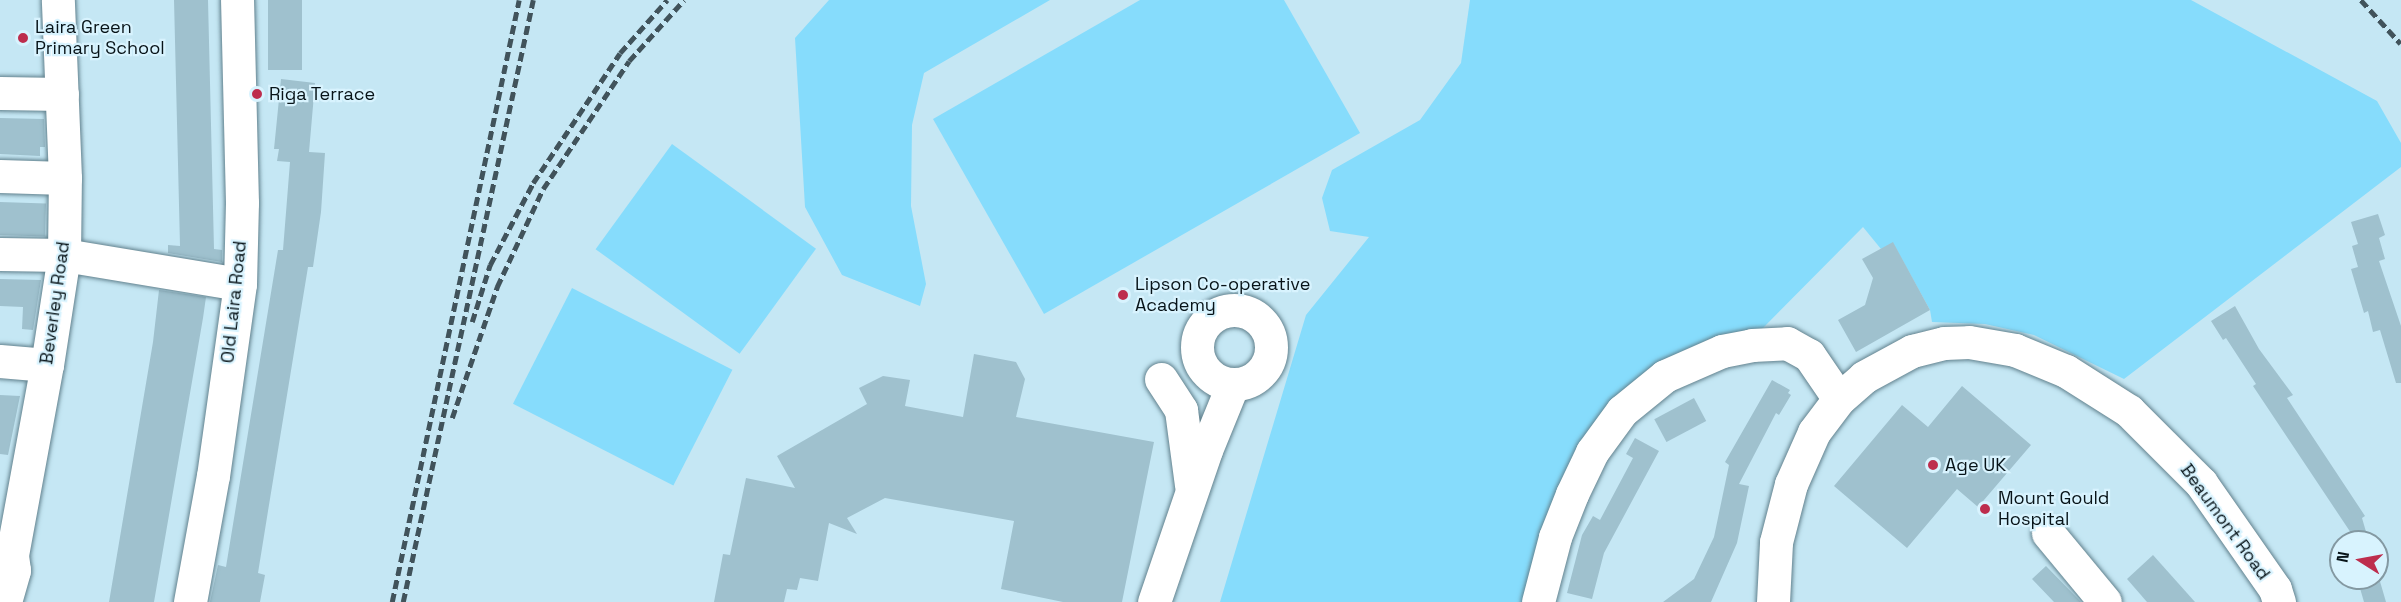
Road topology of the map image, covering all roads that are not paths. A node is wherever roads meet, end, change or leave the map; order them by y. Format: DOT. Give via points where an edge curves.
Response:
graph roads {
  1 [pos="58,0"];
  2 [pos="237,0"];
  3 [pos="0,93"];
  4 [pos="63,94"];
  5 [pos="0,176"];
  6 [pos="65,178"];
  7 [pos="0,254"];
  8 [pos="64,255"];
  9 [pos="240,284"];
  10 [pos="0,361"];
  11 [pos="47,365"];
  12 [pos="1161,379"];
  13 [pos="1233,384"];
  14 [pos="1839,399"];
  15 [pos="15,454"];
  16 [pos="1191,493"];
  17 [pos="2048,533"];
  18 [pos="6,555"];
  19 [pos="1541,588"];
  20 [pos="5,602"];
  21 [pos="190,602"];
  22 [pos="1154,602"];
  23 [pos="1773,602"];
  24 [pos="2105,602"];
  25 [pos="2279,602"];
  1 -- 4 [label="street, Beverley Road"];
  2 -- 9 [label="street, Old Laira Road"];
  3 -- 4 [label="street"];
  4 -- 6 [label="street, Beverley Road"];
  5 -- 6 [label="street"];
  6 -- 8 [label="street, Beverley Road"];
  7 -- 8 [label="street"];
  8 -- 9 [label="street"];
  8 -- 11 [label="street, Beverley Road"];
  9 -- 21 [label="street, Old Laira Road" via="213,476"];
  10 -- 11 [label="street"];
  11 -- 15 [label="street, Beverley Road"];
  12 -- 16 [label="street" via="1181,410"];
  13 -- 16 [label="street"];
  14 -- 19 [label="street" via="1809,354 1787,343 1722,351 1665,376 1622,411 1592,452 1572,494"];
  14 -- 23 [label="street, Beaumont Road" via="1814,432 1791,483 1776,542"];
  14 -- 25 [label="street, Beaumont Road" via="1864,377 1912,351 1934,345 1970,342 2015,350 2066,372 2129,411 2166,445 2235,529 2275,589"];
  15 -- 18 [label="street, Beverley Road"];
  16 -- 22 [label="street"];
  17 -- 24 [label="street"];
  18 -- 20 [label="street, Beverley Road" via="14,570"];
}
